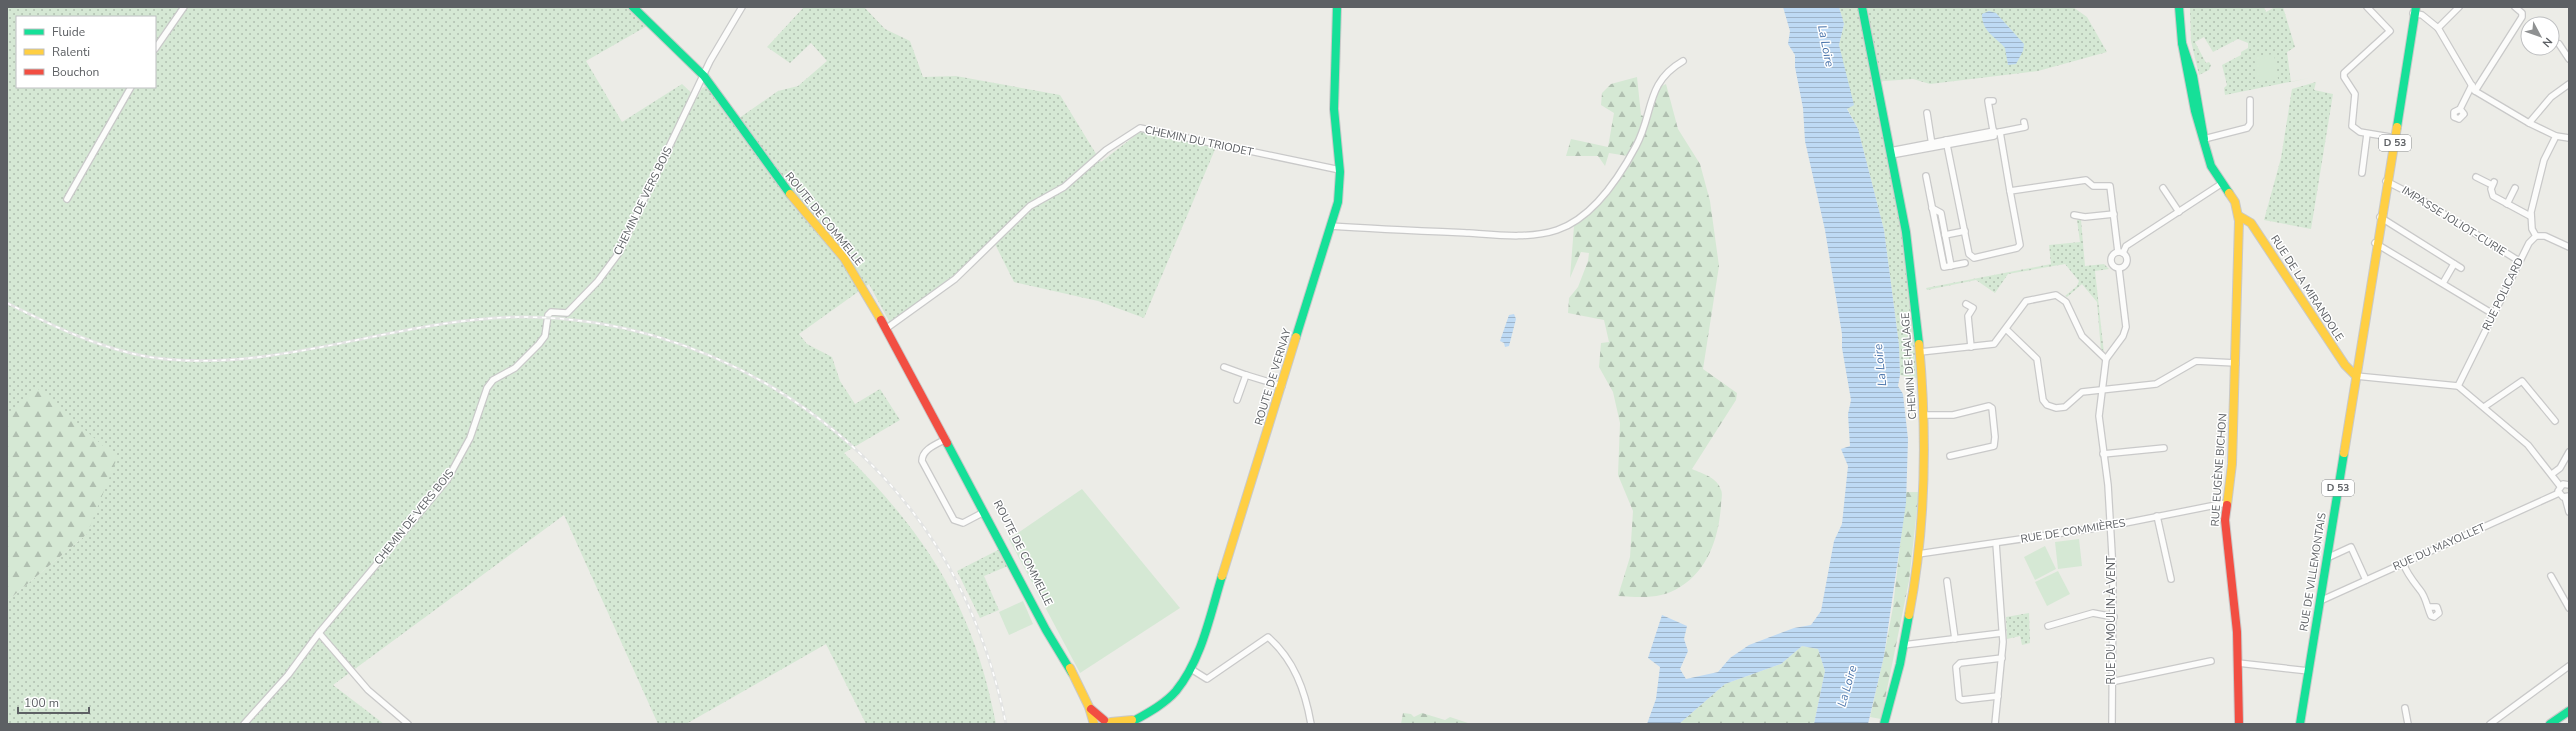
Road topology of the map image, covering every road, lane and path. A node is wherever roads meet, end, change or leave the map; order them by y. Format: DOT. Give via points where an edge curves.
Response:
graph roads {
  1 [pos="184,7"];
  2 [pos="633,7"];
  3 [pos="742,7"];
  4 [pos="1337,7"];
  5 [pos="1862,7"];
  6 [pos="2178,7"];
  7 [pos="2367,7"];
  8 [pos="2459,7"];
  9 [pos="2515,7"];
  10 [pos="2413,10"];
  11 [pos="2438,28"];
  12 [pos="2560,46"];
  13 [pos="156,48"];
  14 [pos="2569,59"];
  15 [pos="1683,61"];
  16 [pos="704,76"];
  17 [pos="2569,84"];
  18 [pos="2472,85"];
  19 [pos="130,88"];
  20 [pos="2475,91"];
  21 [pos="2250,100"];
  22 [pos="1993,101"];
  23 [pos="2460,109"];
  24 [pos="1926,114"];
  25 [pos="2024,122"];
  26 [pos="2529,123"];
  27 [pos="1995,133"];
  28 [pos="2367,134"];
  29 [pos="2556,136"];
  30 [pos="2394,138"];
  31 [pos="2569,138"];
  32 [pos="2204,139"];
  33 [pos="1946,142"];
  34 [pos="1932,145"];
  35 [pos="1890,153"];
  36 [pos="1340,170"];
  37 [pos="2362,173"];
  38 [pos="1926,176"];
  39 [pos="2476,177"];
  40 [pos="2387,181"];
  41 [pos="2221,184"];
  42 [pos="2163,188"];
  43 [pos="2515,188"];
  44 [pos="2010,191"];
  45 [pos="67,199"];
  46 [pos="2507,204"];
  47 [pos="1932,208"];
  48 [pos="2179,212"];
  49 [pos="2114,214"];
  50 [pos="2074,215"];
  51 [pos="2239,216"];
  52 [pos="2530,216"];
  53 [pos="2381,218"];
  54 [pos="1330,226"];
  55 [pos="1965,230"];
  56 [pos="1945,235"];
  57 [pos="2536,236"];
  58 [pos="2377,243"];
  59 [pos="2569,247"];
  60 [pos="2120,252"];
  61 [pos="2519,261"];
  62 [pos="1965,263"];
  63 [pos="2454,264"];
  64 [pos="1951,266"];
  65 [pos="2461,268"];
  66 [pos="2119,269"];
  67 [pos="2443,283"];
  68 [pos="1966,304"];
  69 [pos="2493,314"];
  70 [pos="887,328"];
  71 [pos="2006,329"];
  72 [pos="1971,347"];
  73 [pos="1920,352"];
  74 [pos="2106,359"];
  75 [pos="2236,363"];
  76 [pos="1224,367"];
  77 [pos="1246,375"];
  78 [pos="2356,376"];
  79 [pos="1282,386"];
  80 [pos="2458,386"];
  81 [pos="2102,390"];
  82 [pos="1237,400"];
  83 [pos="2484,407"];
  84 [pos="1924,415"];
  85 [pos="2555,421"];
  86 [pos="948,443"];
  87 [pos="2164,448"];
  88 [pos="2569,452"];
  89 [pos="2103,454"];
  90 [pos="1950,456"];
  91 [pos="2552,474"];
  92 [pos="2569,485"];
  93 [pos="2560,486"];
  94 [pos="2558,493"];
  95 [pos="2567,497"];
  96 [pos="2226,503"];
  97 [pos="984,512"];
  98 [pos="2569,512"];
  99 [pos="2157,516"];
  100 [pos="2110,526"];
  101 [pos="1996,543"];
  102 [pos="1918,554"];
  103 [pos="2327,558"];
  104 [pos="2403,563"];
  105 [pos="2551,576"];
  106 [pos="2171,579"];
  107 [pos="2366,580"];
  108 [pos="1947,581"];
  109 [pos="2320,600"];
  110 [pos="2430,607"];
  111 [pos="2569,608"];
  112 [pos="2114,617"];
  113 [pos="2048,626"];
  114 [pos="319,632"];
  115 [pos="2002,633"];
  116 [pos="1955,638"];
  117 [pos="1903,645"];
  118 [pos="2002,658"];
  119 [pos="2211,661"];
  120 [pos="2238,663"];
  121 [pos="2569,666"];
  122 [pos="1191,669"];
  123 [pos="2309,671"];
  124 [pos="1072,673"];
  125 [pos="2111,682"];
  126 [pos="1998,696"];
  127 [pos="2405,708"];
  128 [pos="2569,711"];
  129 [pos="1130,722"];
  130 [pos="1104,723"];
  131 [pos="244,724"];
  132 [pos="408,724"];
  133 [pos="1311,724"];
  134 [pos="1884,724"];
  135 [pos="1995,724"];
  136 [pos="2112,724"];
  137 [pos="2239,724"];
  138 [pos="2300,724"];
  139 [pos="2408,724"];
  140 [pos="2490,724"];
  141 [pos="2550,724"];
  1 -- 13 [label="street"];
  2 -- 16 [label="street, ROUTE DE COMMELLE"];
  3 -- 16 [label="street"];
  4 -- 36 [label="street, ROUTE DE VERNAY" via="1334,109"];
  5 -- 35 [label="street, CHEMIN DE HALAGE"];
  6 -- 32 [label="street" via="2182,43"];
  7 -- 28 [label="street" via="2390,31 2344,74 2355,94 2352,126 2357,131"];
  8 -- 11 [label="street"];
  9 -- 20 [label="street" via="2522,13 2522,17"];
  10 -- 11 [label="street"];
  10 -- 30 [label="street, D 53"];
  11 -- 18 [label="street"];
  12 -- 14 [label="street"];
  15 -- 54 [label="street" via="1655,88 1641,138 1601,198 1591,210 1557,230 1527,235"];
  16 -- 70 [label="street, ROUTE DE COMMELLE" via="775,176 844,258"];
  16 -- 114 [label="street, CHEMIN DE VERS BOIS" via="618,254 598,281 567,313 551,312 545,336 515,368 493,380 487,388 470,438 447,480"];
  17 -- 26 [label="street" via="2551,97"];
  18 -- 20 [label="street"];
  18 -- 23 [label="street"];
  19 -- 45 [label="street"];
  20 -- 26 [label="street"];
  21 -- 32 [label="street" via="2250,124 2246,128"];
  22 -- 27 [label="street" via="1988,102"];
  24 -- 34 [label="street"];
  25 -- 27 [label="street" via="2025,127"];
  26 -- 29 [label="street"];
  27 -- 33 [label="street"];
  27 -- 44 [label="street"];
  28 -- 30 [label="street"];
  28 -- 37 [label="street"];
  29 -- 31 [label="street"];
  29 -- 52 [label="street" via="2544,160"];
  30 -- 40 [label="street, D 53"];
  32 -- 41 [label="street" via="2211,166"];
  33 -- 34 [label="street"];
  33 -- 55 [label="street"];
  34 -- 35 [label="street"];
  35 -- 73 [label="street, CHEMIN DE HALAGE" via="1908,243"];
  36 -- 54 [label="street, ROUTE DE VERNAY" via="1338,202"];
  36 -- 70 [label="street, CHEMIN DU TRIODET" via="1140,128 1106,150 1064,188 1030,206 955,279"];
  38 -- 47 [label="street"];
  39 -- 46 [label="street" via="2493,184 2493,196"];
  40 -- 53 [label="street, D 53"];
  40 -- 61 [label="street, IMPASSE JOLIOT-CURIE"];
  41 -- 48 [label="street"];
  41 -- 51 [label="street" via="2234,202"];
  42 -- 48 [label="street"];
  43 -- 46 [label="street"];
  44 -- 49 [label="street" via="2086,180 2093,186 2110,186"];
  44 -- 55 [label="street" via="2020,245 2017,248 1974,258 1969,254"];
  46 -- 52 [label="street"];
  47 -- 56 [label="street" via="1941,213"];
  47 -- 64 [label="street" via="1944,268"];
  48 -- 60 [label="street"];
  49 -- 50 [label="street" via="2085,217"];
  49 -- 60 [label="street"];
  51 -- 75 [label="street, RUE EUGÈNE BICHON" via="2240,271"];
  51 -- 78 [label="street, RUE DE LA MIRANDOLE" via="2251,223 2345,365"];
  52 -- 57 [label="street"];
  53 -- 58 [label="street, D 53"];
  53 -- 63 [label="street"];
  54 -- 79 [label="street, ROUTE DE VERNAY"];
  55 -- 56 [label="street"];
  56 -- 64 [label="street"];
  57 -- 59 [label="street" via="2545,236"];
  57 -- 61 [label="street, RUE POLICARD"];
  58 -- 67 [label="street"];
  58 -- 78 [label="street, D 53"];
  60 -- 66 [label="street" via="2126,256 2127,262"];
  60 -- 66 [label="street" via="2113,254 2110,259 2112,265"];
  61 -- 69 [label="street, RUE POLICARD"];
  62 -- 64 [label="street"];
  63 -- 65 [label="street"];
  63 -- 67 [label="street"];
  66 -- 74 [label="street" via="2126,327 2123,336"];
  67 -- 69 [label="street"];
  68 -- 72 [label="street" via="1973,308 1968,316"];
  69 -- 80 [label="street, RUE POLICARD"];
  70 -- 86 [label="street, ROUTE DE COMMELLE"];
  71 -- 72 [label="street" via="1994,344"];
  71 -- 74 [label="street" via="2026,301 2059,296 2068,306 2082,336"];
  71 -- 81 [label="street" via="2037,359 2042,396 2047,405 2056,408 2065,406 2077,394"];
  72 -- 73 [label="street"];
  73 -- 84 [label="street, CHEMIN DE HALAGE"];
  74 -- 81 [label="street, RUE DU MOULIN À VENT"];
  75 -- 81 [label="street" via="2196,361 2156,384"];
  75 -- 96 [label="street, RUE EUGÈNE BICHON" via="2232,464"];
  76 -- 77 [label="street"];
  77 -- 79 [label="street"];
  77 -- 82 [label="street"];
  78 -- 80 [label="street"];
  78 -- 103 [label="street, RUE DE VILLEMONTAIS / D 53"];
  79 -- 122 [label="street, ROUTE DE VERNAY" via="1203,641"];
  80 -- 83 [label="street"];
  81 -- 89 [label="street, RUE DU MOULIN À VENT" via="2099,428"];
  83 -- 85 [label="street" via="2522,381"];
  83 -- 91 [label="street" via="2528,445"];
  84 -- 90 [label="street" via="1953,415 1989,406 1992,408 1994,446"];
  84 -- 102 [label="street, CHEMIN DE HALAGE" via="1924,504"];
  86 -- 97 [label="street, ROUTE DE COMMELLE"];
  86 -- 97 [label="street" via="928,449 922,461 954,520 964,523"];
  86 -- 124 [label="street, ROUTE DE COMMELLE" via="987,507"];
  87 -- 89 [label="street"];
  88 -- 91 [label="street" via="2560,468"];
  89 -- 100 [label="street, RUE DU MOULIN À VENT"];
  91 -- 93 [label="street"];
  92 -- 93 [label="street"];
  93 -- 94 [label="street"];
  94 -- 95 [label="street"];
  94 -- 104 [label="street, RUE DU MAYOLLET"];
  95 -- 98 [label="street"];
  96 -- 99 [label="street, RUE DE COMMIÈRES"];
  96 -- 120 [label="street, RUE EUGÈNE BICHON" via="2226,540"];
  97 -- 124 [label="street, ROUTE DE COMMELLE" via="1046,630"];
  99 -- 100 [label="street, RUE DE COMMIÈRES"];
  99 -- 106 [label="street"];
  100 -- 101 [label="street, RUE DE COMMIÈRES"];
  100 -- 112 [label="street, RUE DU MOULIN À VENT"];
  101 -- 102 [label="street, RUE DE COMMIÈRES"];
  101 -- 115 [label="street"];
  102 -- 117 [label="street, CHEMIN DE HALAGE"];
  103 -- 107 [label="street" via="2351,547"];
  103 -- 109 [label="street, RUE DE VILLEMONTAIS / D 53"];
  104 -- 107 [label="street, RUE DU MAYOLLET"];
  104 -- 110 [label="street" via="2414,586 2419,589"];
  105 -- 111 [label="street"];
  107 -- 109 [label="street, RUE DU MAYOLLET"];
  108 -- 116 [label="street"];
  109 -- 123 [label="street, RUE DE VILLEMONTAIS / D 53"];
  112 -- 113 [label="street" via="2094,613"];
  112 -- 125 [label="street, RUE DU MOULIN À VENT"];
  114 -- 131 [label="street, CHEMIN DE VERS BOIS"];
  114 -- 132 [label="street" via="368,690"];
  115 -- 116 [label="street"];
  115 -- 118 [label="street"];
  116 -- 117 [label="street"];
  117 -- 134 [label="street, CHEMIN DE HALAGE" via="1894,691"];
  118 -- 126 [label="street"];
  118 -- 126 [label="street" via="1960,663 1956,667 1959,698 1962,700"];
  119 -- 125 [label="street"];
  120 -- 123 [label="street"];
  120 -- 137 [label="street, RUE EUGÈNE BICHON"];
  121 -- 140 [label="street"];
  122 -- 129 [label="street, ROUTE DE VERNAY" via="1176,691 1165,701"];
  122 -- 133 [label="street" via="1207,679 1268,637 1294,668 1306,698"];
  123 -- 138 [label="street, RUE DE VILLEMONTAIS / D 53"];
  124 -- 130 [label="street, ROUTE DE COMMELLE" via="1090,707"];
  125 -- 136 [label="street, RUE DU MOULIN À VENT"];
  126 -- 135 [label="street"];
  127 -- 139 [label="street"];
  128 -- 141 [label="street"];
  129 -- 130 [label="street, ROUTE DE VERNAY"];
}
